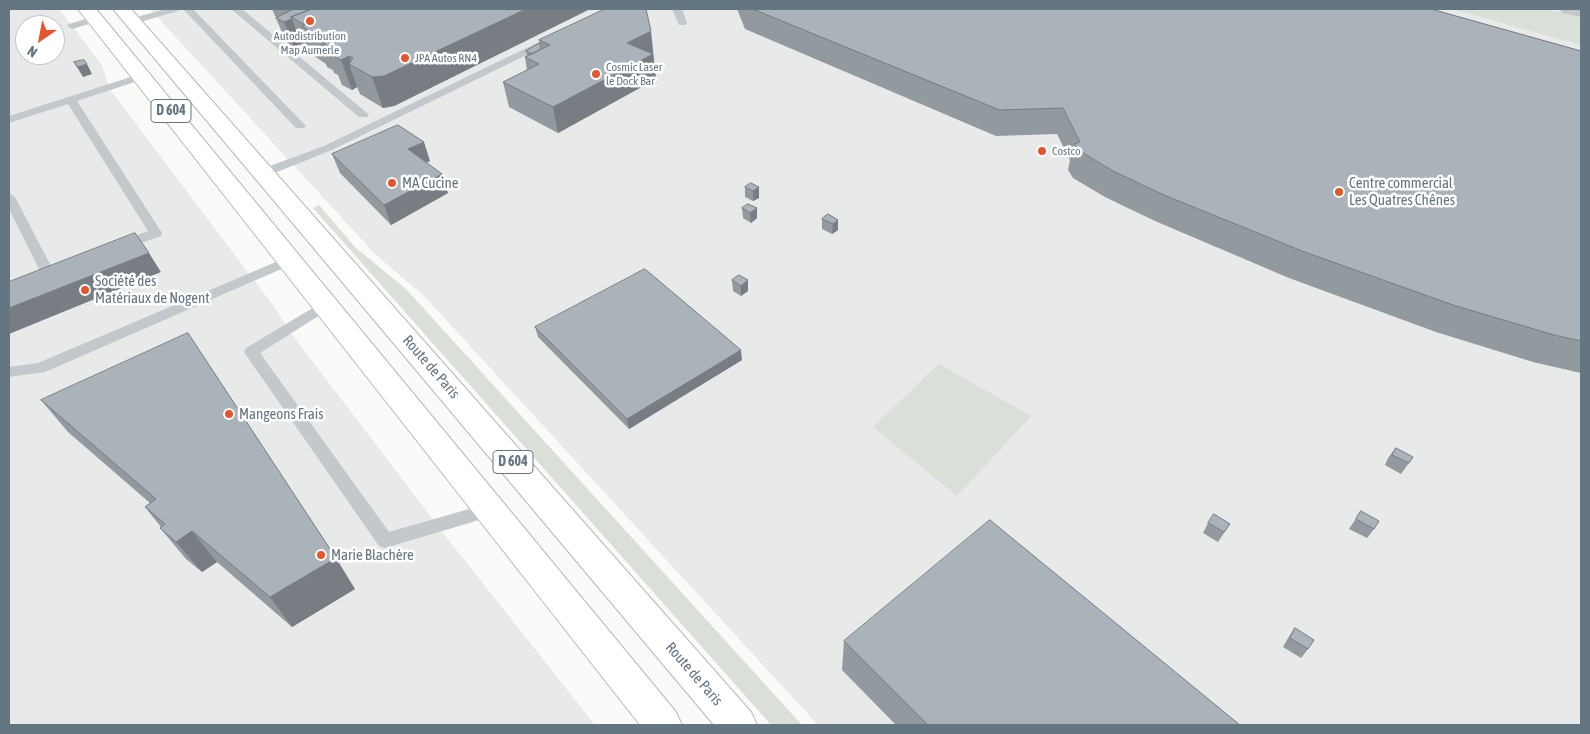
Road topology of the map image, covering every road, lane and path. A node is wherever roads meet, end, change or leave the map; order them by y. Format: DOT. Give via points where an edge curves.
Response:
graph roads {
  1 [pos="175,9"];
  2 [pos="188,9"];
  3 [pos="236,9"];
  4 [pos="678,9"];
  5 [pos="1568,9"];
  6 [pos="1581,12"];
  7 [pos="92,14"];
  8 [pos="127,15"];
  9 [pos="682,23"];
  10 [pos="72,26"];
  11 [pos="554,38"];
  12 [pos="143,76"];
  13 [pos="71,100"];
  14 [pos="363,115"];
  15 [pos="9,120"];
  16 [pos="300,126"];
  17 [pos="263,173"];
  18 [pos="9,197"];
  19 [pos="22,224"];
  20 [pos="9,228"];
  21 [pos="111,250"];
  22 [pos="290,260"];
  23 [pos="75,264"];
  24 [pos="326,305"];
  25 [pos="9,372"];
  26 [pos="490,510"];
  27 [pos="664,725"];
  28 [pos="738,725"];
  1 -- 8 [label="lane"];
  2 -- 16 [label="lane"];
  3 -- 14 [label="lane"];
  4 -- 9 [label="lane"];
  5 -- 6 [label="street"];
  7 -- 10 [label="lane"];
  7 -- 12 [label="main road, D 604"];
  8 -- 17 [label="main road, Route de Paris / D 604"];
  11 -- 17 [label="lane" via="332,145"];
  12 -- 13 [label="lane"];
  12 -- 22 [label="main road, D 604"];
  13 -- 15 [label="lane"];
  13 -- 21 [label="lane" via="156,233"];
  17 -- 28 [label="main road, Route de Paris / D 604"];
  18 -- 19 [label="lane"];
  19 -- 20 [label="lane"];
  19 -- 23 [label="lane" via="48,274"];
  22 -- 24 [label="main road, D 604"];
  22 -- 25 [label="lane" via="40,368"];
  24 -- 26 [label="main road, D 604"];
  24 -- 26 [label="lane" via="251,352 385,541"];
  26 -- 27 [label="main road, D 604"];
}
